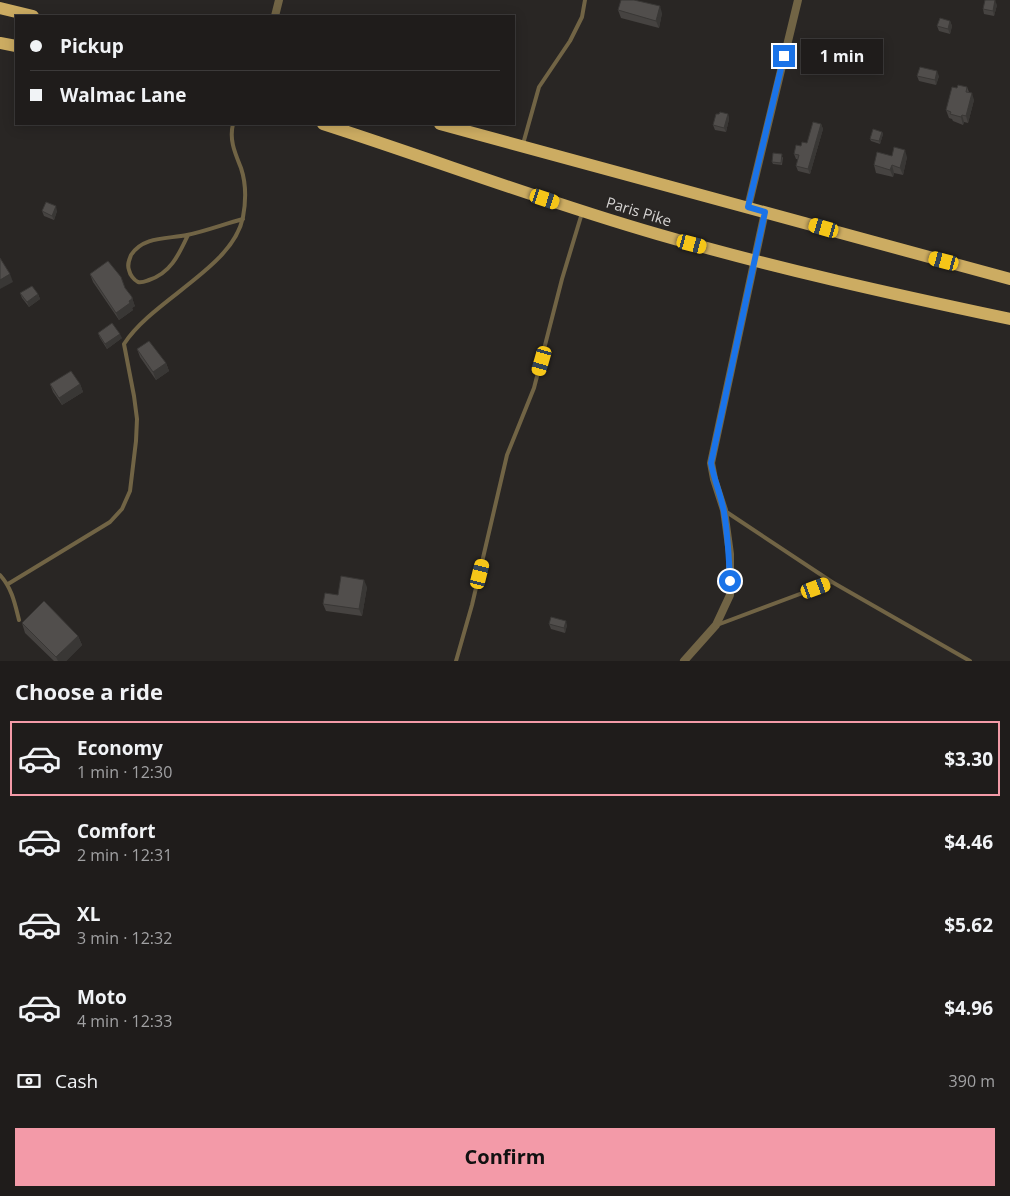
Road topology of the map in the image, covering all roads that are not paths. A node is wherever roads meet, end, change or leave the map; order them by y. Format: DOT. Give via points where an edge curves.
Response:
graph roads {
  1 [pos="279,0"];
  2 [pos="585,0"];
  3 [pos="798,0"];
  4 [pos="0,8"];
  5 [pos="29,15"];
  6 [pos="275,15"];
  7 [pos="0,43"];
  8 [pos="15,46"];
  9 [pos="233,125"];
  10 [pos="327,125"];
  11 [pos="444,125"];
  12 [pos="522,146"];
  13 [pos="748,207"];
  14 [pos="582,211"];
  15 [pos="765,212"];
  16 [pos="243,218"];
  17 [pos="188,235"];
  18 [pos="755,261"];
  19 [pos="1010,279"];
  20 [pos="1010,319"];
  21 [pos="724,510"];
  22 [pos="0,576"];
  23 [pos="832,582"];
  24 [pos="8,584"];
  25 [pos="19,620"];
  26 [pos="716,625"];
  27 [pos="456,661"];
  28 [pos="684,661"];
  29 [pos="970,661"];
  1 -- 6 [label="street"];
  2 -- 12 [label="lane" via="582,17 570,40 539,87"];
  3 -- 13 [label="street"];
  4 -- 5 [label="highway"];
  7 -- 8 [label="highway"];
  9 -- 16 [label="lane" via="231,140 245,190"];
  10 -- 14 [label="highway, Paris Pike"];
  11 -- 12 [label="highway, Paris Pike"];
  12 -- 13 [label="highway, Paris Pike"];
  13 -- 15 [label="highway, Paris Pike"];
  14 -- 18 [label="highway, Paris Pike"];
  14 -- 27 [label="lane" via="534,388 508,455"];
  15 -- 18 [label="street"];
  15 -- 19 [label="highway, Paris Pike"];
  16 -- 17 [label="lane"];
  16 -- 24 [label="lane" via="238,232 220,258 141,323 124,344 137,426 130,491 122,509 110,522"];
  17 -- 17 [label="lane" via="156,239 141,245 130,258 128,266 134,280 146,281 168,270"];
  18 -- 20 [label="highway, Paris Pike"];
  18 -- 21 [label="street" via="711,463"];
  21 -- 23 [label="lane"];
  21 -- 26 [label="street" via="730,554 730,595"];
  22 -- 24 [label="lane"];
  23 -- 26 [label="lane"];
  23 -- 29 [label="lane"];
  24 -- 25 [label="lane"];
  26 -- 28 [label="street"];
}
